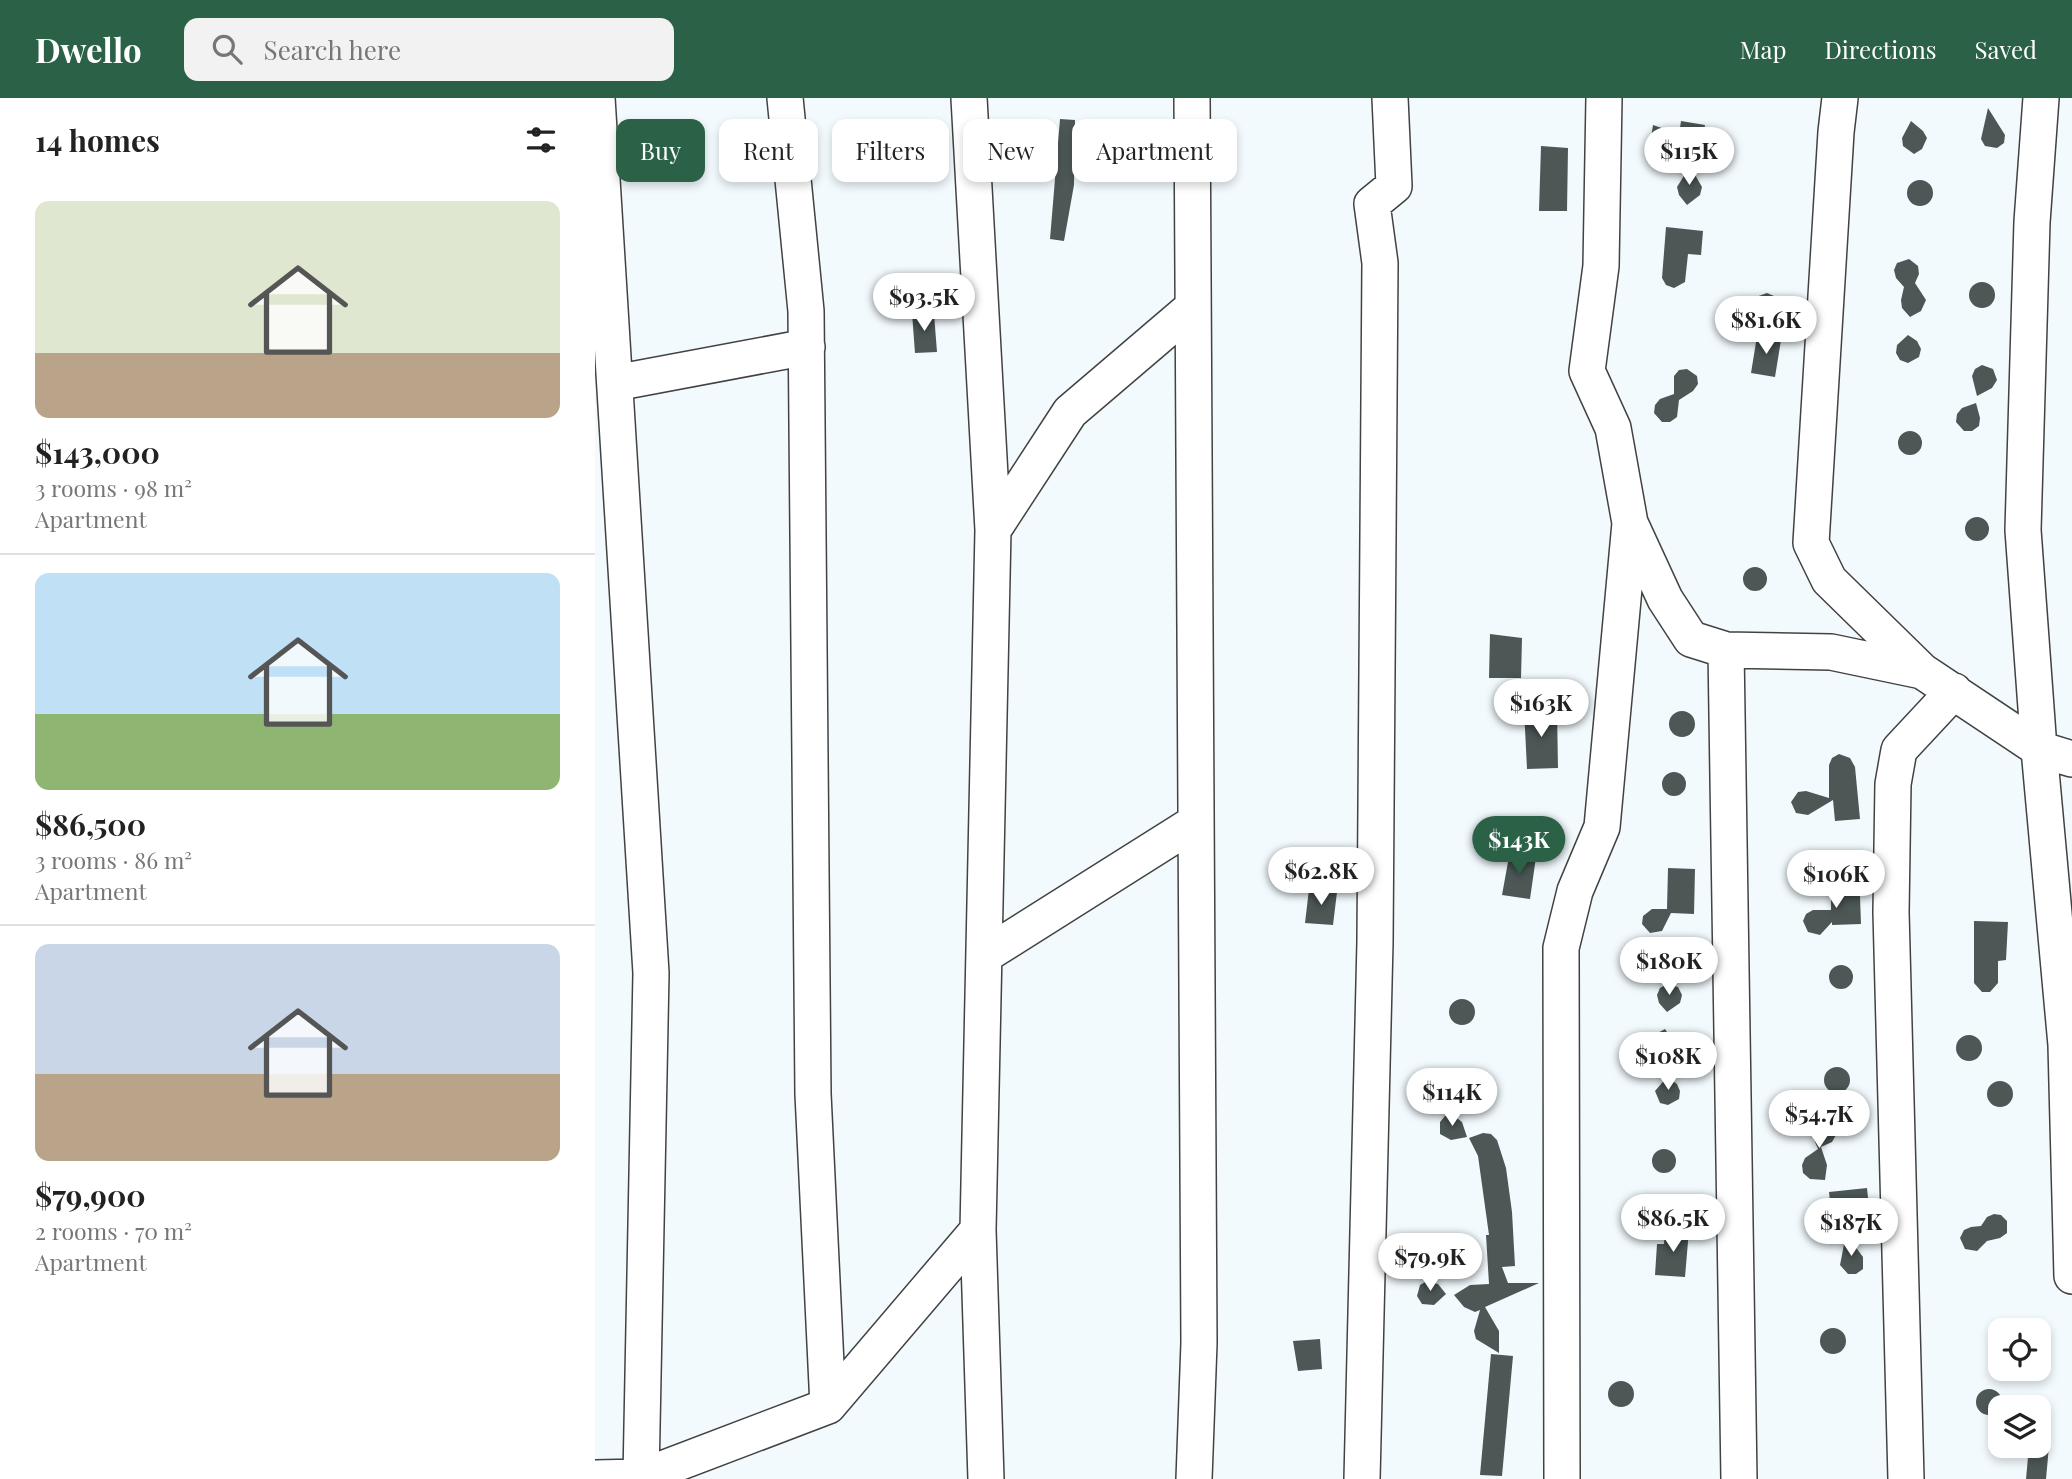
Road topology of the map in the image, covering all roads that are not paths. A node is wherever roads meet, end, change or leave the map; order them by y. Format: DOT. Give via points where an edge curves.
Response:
graph roads {
  1 [pos="597,98"];
  2 [pos="785,98"];
  3 [pos="969,98"];
  4 [pos="1192,98"];
  5 [pos="1389,98"];
  6 [pos="1604,98"];
  7 [pos="1840,98"];
  8 [pos="2041,98"];
  9 [pos="1193,307"];
  10 [pos="807,346"];
  11 [pos="615,383"];
  12 [pos="1630,523"];
  13 [pos="993,530"];
  14 [pos="1726,650"];
  15 [pos="1922,671"];
  16 [pos="1954,691"];
  17 [pos="2039,749"];
  18 [pos="2072,759"];
  19 [pos="1196,822"];
  20 [pos="985,955"];
  21 [pos="978,1230"];
  22 [pos="2072,1276"];
  23 [pos="828,1406"];
  24 [pos="641,1477"];
  25 [pos="595,1478"];
  26 [pos="986,1479"];
  27 [pos="1194,1479"];
  28 [pos="1362,1479"];
  29 [pos="1562,1479"];
  30 [pos="1739,1479"];
  31 [pos="1906,1479"];
  1 -- 11 [label="street"];
  2 -- 10 [label="street"];
  3 -- 13 [label="street"];
  4 -- 9 [label="street"];
  5 -- 28 [label="street" via="1394,186 1372,204 1380,263 1375,928"];
  6 -- 12 [label="street" via="1601,266 1587,371 1613,428"];
  7 -- 15 [label="street" via="1811,543 1829,580"];
  8 -- 17 [label="street" via="2032,222 2023,530"];
  9 -- 13 [label="street" via="1070,412"];
  9 -- 19 [label="street"];
  10 -- 11 [label="street"];
  10 -- 23 [label="street" via="813,1094"];
  11 -- 24 [label="street" via="651,973"];
  12 -- 14 [label="street" via="1665,599 1691,639"];
  12 -- 29 [label="street" via="1602,827 1575,891 1561,948"];
  13 -- 20 [label="street"];
  14 -- 15 [label="street" via="1831,652"];
  14 -- 30 [label="street"];
  15 -- 16 [label="street"];
  16 -- 17 [label="street"];
  16 -- 31 [label="street" via="1899,750 1893,784 1891,912"];
  17 -- 18 [label="street"];
  17 -- 22 [label="street" via="2066,1045"];
  19 -- 20 [label="street"];
  19 -- 27 [label="street" via="1199,1343"];
  20 -- 21 [label="street"];
  21 -- 23 [label="street"];
  21 -- 26 [label="street"];
  23 -- 24 [label="street"];
  24 -- 25 [label="street"];
}
